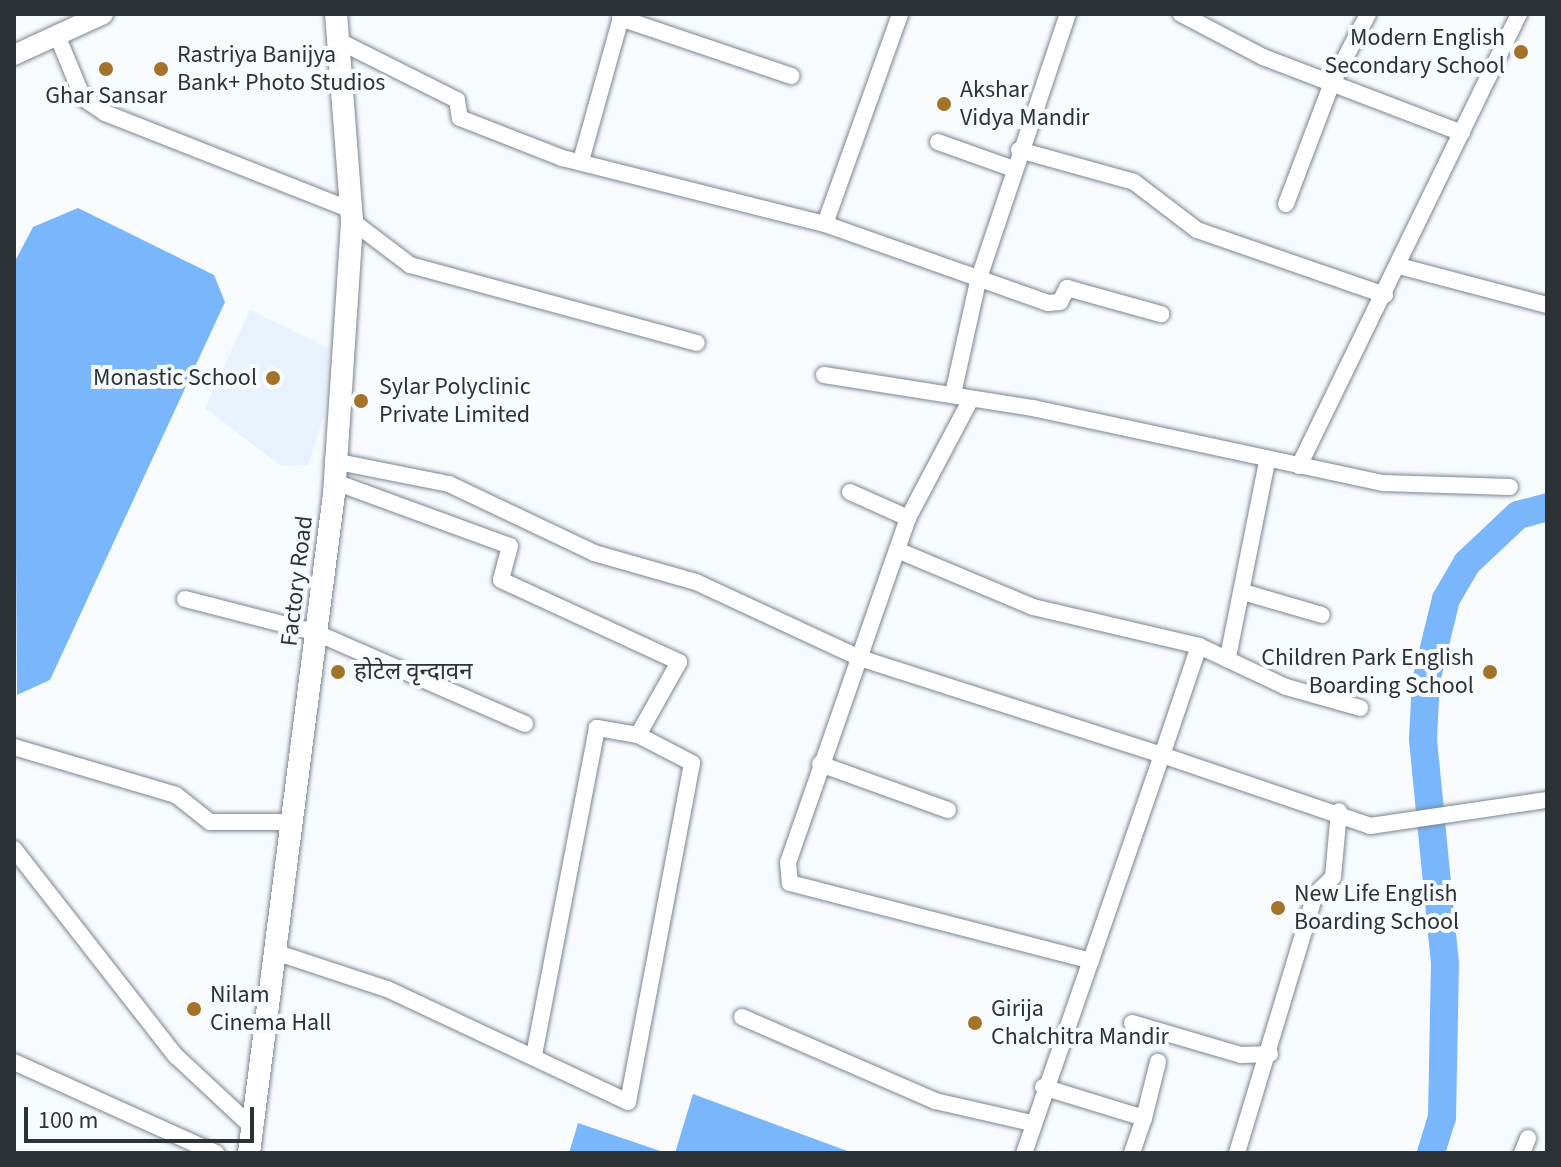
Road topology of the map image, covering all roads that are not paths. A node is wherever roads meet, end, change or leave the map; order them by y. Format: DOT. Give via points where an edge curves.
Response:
graph roads {
  1 [pos="103,14"];
  2 [pos="336,14"];
  3 [pos="900,14"];
  4 [pos="1068,14"];
  5 [pos="1181,14"];
  6 [pos="1368,14"];
  7 [pos="1519,14"];
  8 [pos="621,16"];
  9 [pos="57,35"];
  10 [pos="339,41"];
  11 [pos="14,55"];
  12 [pos="791,76"];
  13 [pos="1332,83"];
  14 [pos="1462,133"];
  15 [pos="938,142"];
  16 [pos="1019,150"];
  17 [pos="581,161"];
  18 [pos="1014,169"];
  19 [pos="1286,204"];
  20 [pos="349,215"];
  21 [pos="825,224"];
  22 [pos="1399,266"];
  23 [pos="978,281"];
  24 [pos="1385,295"];
  25 [pos="1547,305"];
  26 [pos="1161,314"];
  27 [pos="697,343"];
  28 [pos="824,375"];
  29 [pos="953,394"];
  30 [pos="971,399"];
  31 [pos="1267,461"];
  32 [pos="1299,466"];
  33 [pos="334,471"];
  34 [pos="1510,487"];
  35 [pos="850,492"];
  36 [pos="908,518"];
  37 [pos="897,550"];
  38 [pos="1243,592"];
  39 [pos="185,599"];
  40 [pos="1322,615"];
  41 [pos="317,633"];
  42 [pos="1199,646"];
  43 [pos="1228,657"];
  44 [pos="860,658"];
  45 [pos="1360,708"];
  46 [pos="525,724"];
  47 [pos="638,735"];
  48 [pos="14,747"];
  49 [pos="1162,755"];
  50 [pos="820,764"];
  51 [pos="1547,800"];
  52 [pos="948,810"];
  53 [pos="1339,811"];
  54 [pos="293,822"];
  55 [pos="14,849"];
  56 [pos="275,952"];
  57 [pos="1091,961"];
  58 [pos="742,1017"];
  59 [pos="1132,1023"];
  60 [pos="1270,1054"];
  61 [pos="534,1055"];
  62 [pos="14,1062"];
  63 [pos="1158,1062"];
  64 [pos="1043,1087"];
  65 [pos="1144,1118"];
  66 [pos="1032,1123"];
  67 [pos="250,1125"];
  68 [pos="216,1153"];
  69 [pos="249,1153"];
  70 [pos="1024,1153"];
  71 [pos="1132,1153"];
  72 [pos="1237,1153"];
  1 -- 9 [label="street"];
  2 -- 10 [label="main road, Factory Road"];
  3 -- 21 [label="street"];
  4 -- 16 [label="street"];
  5 -- 13 [label="street"];
  6 -- 13 [label="street"];
  7 -- 14 [label="street"];
  8 -- 12 [label="street"];
  8 -- 17 [label="street"];
  9 -- 11 [label="street"];
  9 -- 20 [label="street" via="83,98 105,113"];
  10 -- 17 [label="street" via="457,100 460,118"];
  10 -- 20 [label="main road, Factory Road"];
  13 -- 14 [label="street"];
  13 -- 19 [label="street"];
  14 -- 22 [label="street"];
  15 -- 18 [label="street"];
  16 -- 18 [label="street"];
  16 -- 24 [label="street" via="1134,182 1197,230"];
  17 -- 21 [label="street"];
  18 -- 23 [label="street"];
  20 -- 27 [label="street" via="410,265"];
  20 -- 33 [label="main road, Factory Road"];
  21 -- 23 [label="street"];
  22 -- 24 [label="street"];
  22 -- 25 [label="street"];
  23 -- 26 [label="street" via="1048,303 1060,302 1067,288"];
  23 -- 29 [label="street"];
  24 -- 32 [label="street"];
  28 -- 29 [label="street"];
  29 -- 30 [label="street"];
  30 -- 31 [label="street"];
  30 -- 36 [label="street"];
  31 -- 32 [label="street"];
  31 -- 38 [label="street"];
  32 -- 34 [label="street" via="1383,483"];
  33 -- 41 [label="main road, Factory Road"];
  33 -- 44 [label="street" via="449,484 594,553 696,582"];
  33 -- 47 [label="street" via="510,546 501,580 679,662"];
  35 -- 36 [label="street"];
  36 -- 37 [label="street"];
  37 -- 42 [label="street" via="1033,607"];
  37 -- 44 [label="street"];
  38 -- 40 [label="street"];
  38 -- 43 [label="street"];
  39 -- 41 [label="street"];
  41 -- 46 [label="street"];
  41 -- 54 [label="main road, Factory Road"];
  42 -- 43 [label="street"];
  42 -- 49 [label="street"];
  43 -- 45 [label="street" via="1286,687"];
  44 -- 49 [label="street"];
  44 -- 50 [label="street"];
  47 -- 61 [label="street" via="597,728"];
  47 -- 61 [label="street" via="692,763 628,1102"];
  48 -- 54 [label="street" via="176,795 210,822"];
  49 -- 53 [label="street"];
  49 -- 57 [label="street"];
  50 -- 52 [label="street"];
  50 -- 57 [label="street" via="788,862 790,883"];
  51 -- 53 [label="street" via="1469,816 1370,826"];
  53 -- 60 [label="street" via="1333,877 1315,895"];
  54 -- 56 [label="main road, Factory Road"];
  55 -- 67 [label="street" via="176,1056"];
  56 -- 61 [label="street" via="387,989"];
  56 -- 67 [label="main road, Factory Road"];
  57 -- 64 [label="street"];
  58 -- 66 [label="street" via="935,1101"];
  59 -- 60 [label="street" via="1241,1055"];
  60 -- 72 [label="street"];
  62 -- 68 [label="street"];
  63 -- 65 [label="street"];
  64 -- 65 [label="street"];
  64 -- 66 [label="street"];
  65 -- 71 [label="street"];
  66 -- 70 [label="street"];
  67 -- 69 [label="main road, Factory Road"];
}
